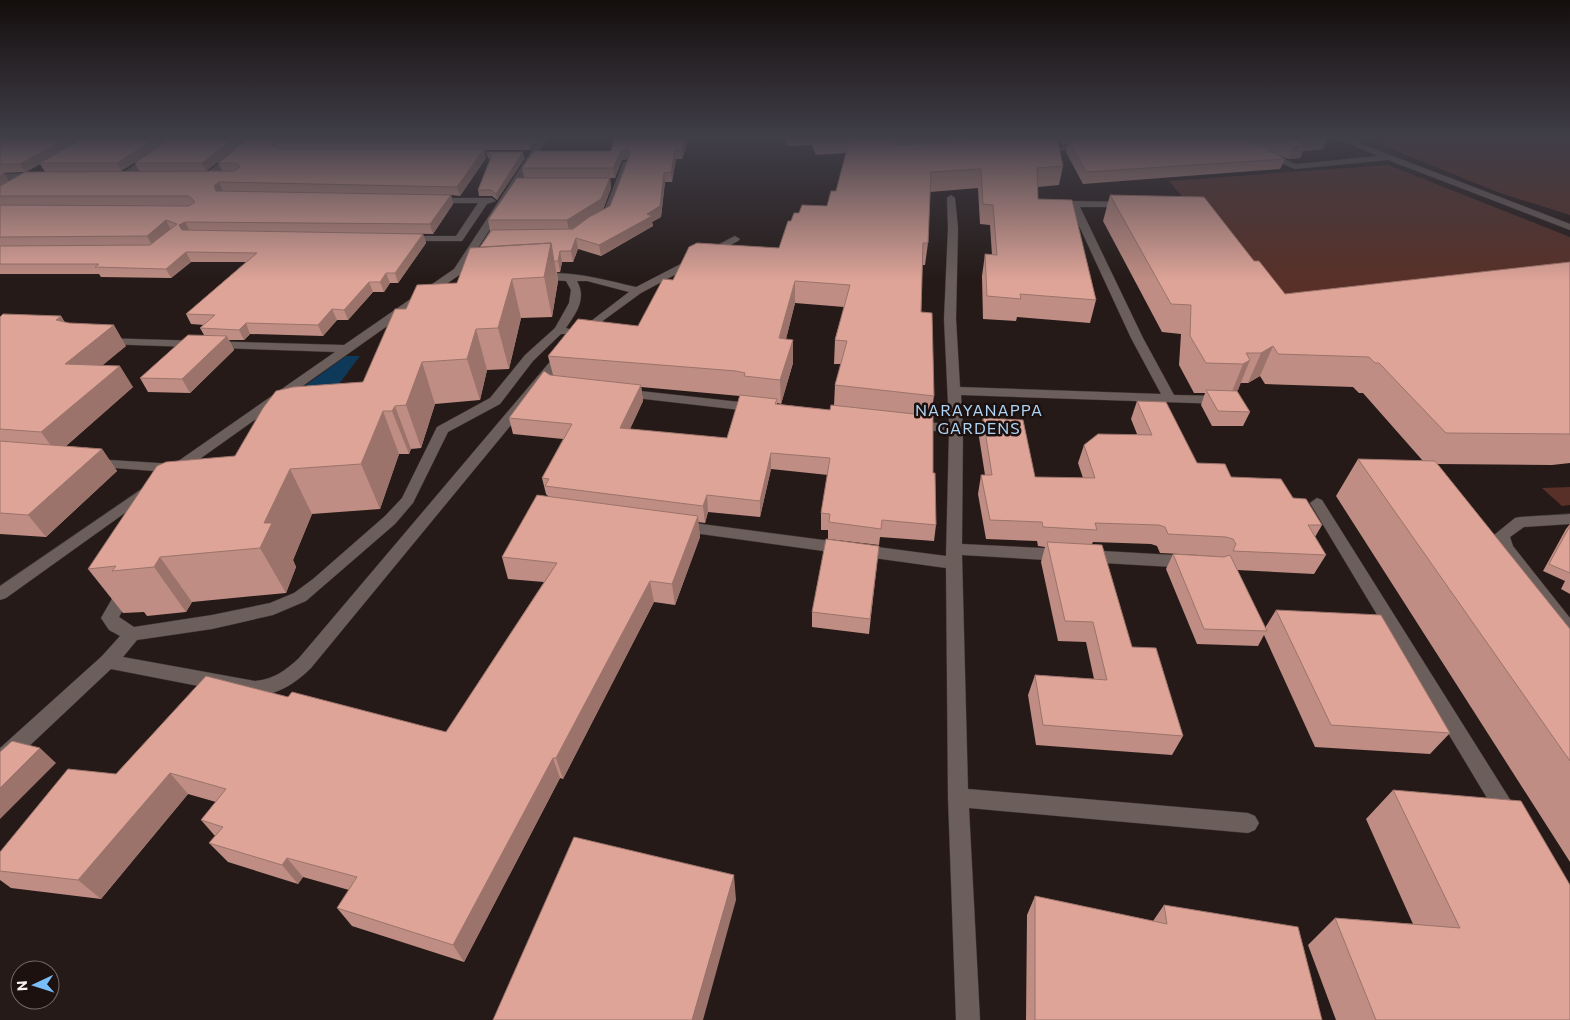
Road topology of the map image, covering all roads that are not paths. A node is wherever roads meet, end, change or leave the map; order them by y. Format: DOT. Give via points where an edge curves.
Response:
graph roads {
  1 [pos="517,186"];
  2 [pos="613,186"];
  3 [pos="1463,186"];
  4 [pos="952,198"];
  5 [pos="426,200"];
  6 [pos="484,201"];
  7 [pos="502,201"];
  8 [pos="1139,205"];
  9 [pos="602,216"];
  10 [pos="1570,227"];
  11 [pos="390,239"];
  12 [pos="735,239"];
  13 [pos="568,276"];
  14 [pos="523,278"];
  15 [pos="637,290"];
  16 [pos="559,330"];
  17 [pos="580,334"];
  18 [pos="92,339"];
  19 [pos="347,349"];
  20 [pos="954,391"];
  21 [pos="613,392"];
  22 [pos="1169,398"];
  23 [pos="1238,400"];
  24 [pos="770,409"];
  25 [pos="897,423"];
  26 [pos="956,429"];
  27 [pos="79,462"];
  28 [pos="177,469"];
  29 [pos="1317,503"];
  30 [pos="1570,519"];
  31 [pos="664,524"];
  32 [pos="955,556"];
  33 [pos="1208,563"];
  34 [pos="134,576"];
  35 [pos="0,594"];
  36 [pos="1570,630"];
  37 [pos="132,634"];
  38 [pos="108,661"];
  39 [pos="0,761"];
  40 [pos="958,798"];
  41 [pos="1248,823"];
  42 [pos="1518,831"];
  43 [pos="968,1020"];
  1 -- 7 [label="street"];
  2 -- 9 [label="street" via="608,213"];
  3 -- 10 [label="street"];
  4 -- 20 [label="street" via="950,319"];
  5 -- 6 [label="street"];
  6 -- 7 [label="street"];
  6 -- 11 [label="street" via="459,239"];
  7 -- 19 [label="street" via="486,236 458,271"];
  8 -- 22 [label="street" via="1074,204 1136,338"];
  12 -- 15 [label="street"];
  13 -- 14 [label="street"];
  13 -- 15 [label="street" via="603,280"];
  13 -- 16 [label="street" via="577,290 570,313"];
  15 -- 17 [label="street"];
  16 -- 17 [label="street"];
  16 -- 37 [label="street" via="528,358 495,401 484,410 442,430 408,500 390,520 300,597 273,609"];
  17 -- 38 [label="street" via="286,682 271,688 255,689"];
  18 -- 19 [label="street"];
  19 -- 28 [label="street"];
  20 -- 22 [label="street"];
  20 -- 26 [label="street"];
  21 -- 24 [label="street"];
  22 -- 23 [label="street"];
  25 -- 26 [label="street"];
  26 -- 32 [label="street"];
  27 -- 28 [label="street"];
  28 -- 35 [label="street"];
  29 -- 42 [label="street"];
  30 -- 36 [label="street" via="1520,522 1502,535 1506,548"];
  31 -- 32 [label="street"];
  32 -- 33 [label="street"];
  32 -- 40 [label="street"];
  34 -- 37 [label="street" via="110,618"];
  37 -- 38 [label="street"];
  38 -- 39 [label="street"];
  40 -- 41 [label="street"];
  40 -- 43 [label="street"];
}
